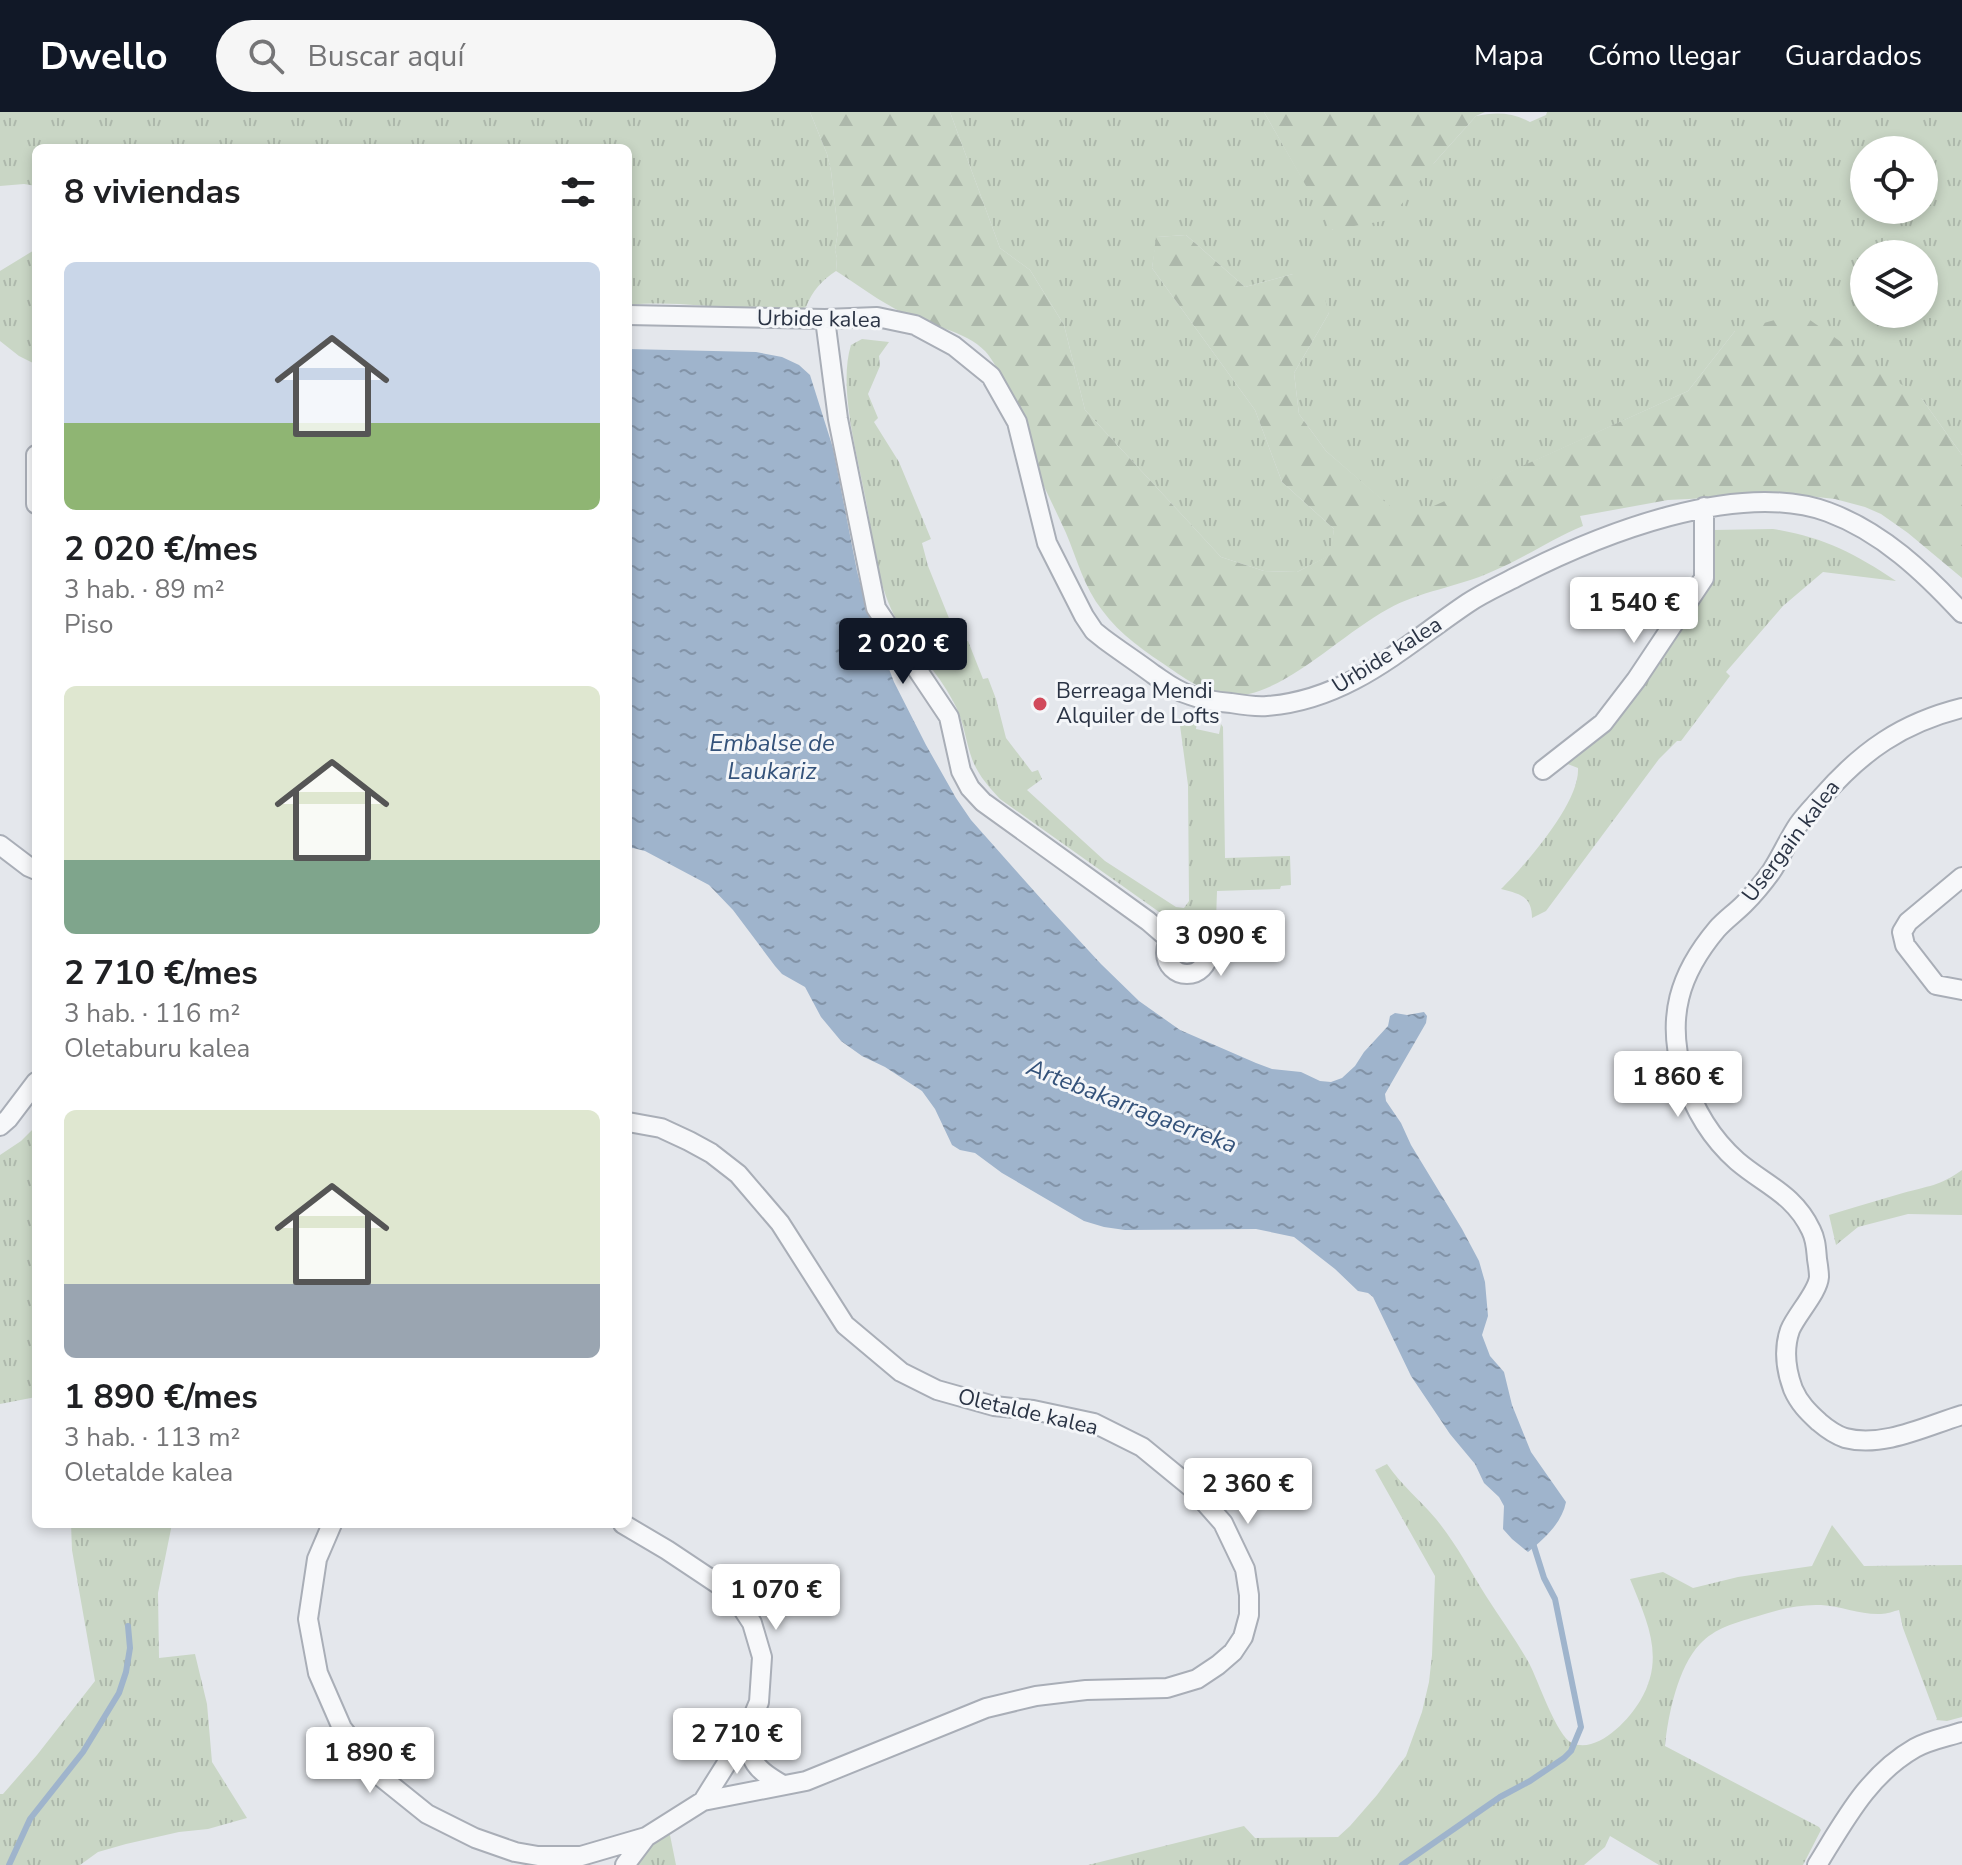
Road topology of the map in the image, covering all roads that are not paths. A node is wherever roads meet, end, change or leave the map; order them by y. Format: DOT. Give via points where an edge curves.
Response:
graph roads {
  1 [pos="632,315"];
  2 [pos="825,319"];
  3 [pos="1704,507"];
  4 [pos="1962,613"];
  5 [pos="1961,706"];
  6 [pos="1543,770"];
  7 [pos="0,845"];
  8 [pos="32,868"];
  9 [pos="1962,877"];
  10 [pos="1170,940"];
  11 [pos="1962,990"];
  12 [pos="32,1087"];
  13 [pos="632,1123"];
  14 [pos="0,1126"];
  15 [pos="1962,1415"];
  16 [pos="330,1528"];
  17 [pos="630,1528"];
  18 [pos="747,1731"];
  19 [pos="1962,1732"];
  20 [pos="783,1785"];
  21 [pos="703,1801"];
  22 [pos="646,1837"];
  23 [pos="572,1861"];
  24 [pos="625,1865"];
  25 [pos="1817,1865"];
  1 -- 2 [label="street, Urbide kalea"];
  2 -- 3 [label="street, Urbide kalea" via="877,317 915,325 985,370 1017,422 1047,543 1089,624 1175,689 1209,701 1265,706 1344,687 1470,601 1555,557"];
  2 -- 10 [label="street" via="838,419 876,608 949,717 970,788"];
  3 -- 4 [label="street, Urbide kalea" via="1791,503 1827,511 1892,547"];
  3 -- 6 [label="street" via="1704,578 1603,723"];
  5 -- 15 [label="street, Usergain kalea" via="1891,735 1845,771 1800,823 1746,902 1718,928 1684,979 1675,1035 1683,1076 1709,1130 1738,1162 1797,1206 1816,1240 1819,1280 1790,1330 1785,1356 1806,1411 1843,1438 1867,1440 1899,1436"];
  7 -- 8 [label="street"];
  9 -- 11 [label="street" via="1902,932 1905,945 1936,985"];
  12 -- 14 [label="street"];
  13 -- 20 [label="street, Oletalde kalea" via="689,1141 738,1174 780,1223 845,1325 901,1372 937,1390 994,1406 1094,1423 1142,1447 1192,1488 1223,1523 1245,1569 1249,1615 1243,1637 1233,1652 1197,1679 1167,1688 1036,1696 986,1708 806,1781"];
  16 -- 23 [label="street, Oletalde kalea" via="317,1559 308,1619 318,1673 342,1728 381,1777 427,1814 515,1852"];
  17 -- 18 [label="street" via="733,1594 752,1623 762,1657 759,1702"];
  18 -- 20 [label="street" via="757,1768"];
  18 -- 21 [label="street"];
  19 -- 25 [label="street" via="1917,1746 1883,1770 1856,1801"];
  20 -- 21 [label="street, Oletalde kalea"];
  21 -- 22 [label="street, Oletalde kalea"];
  22 -- 23 [label="street, Oletalde kalea"];
  22 -- 24 [label="street, Oletalde kalea"];
}
